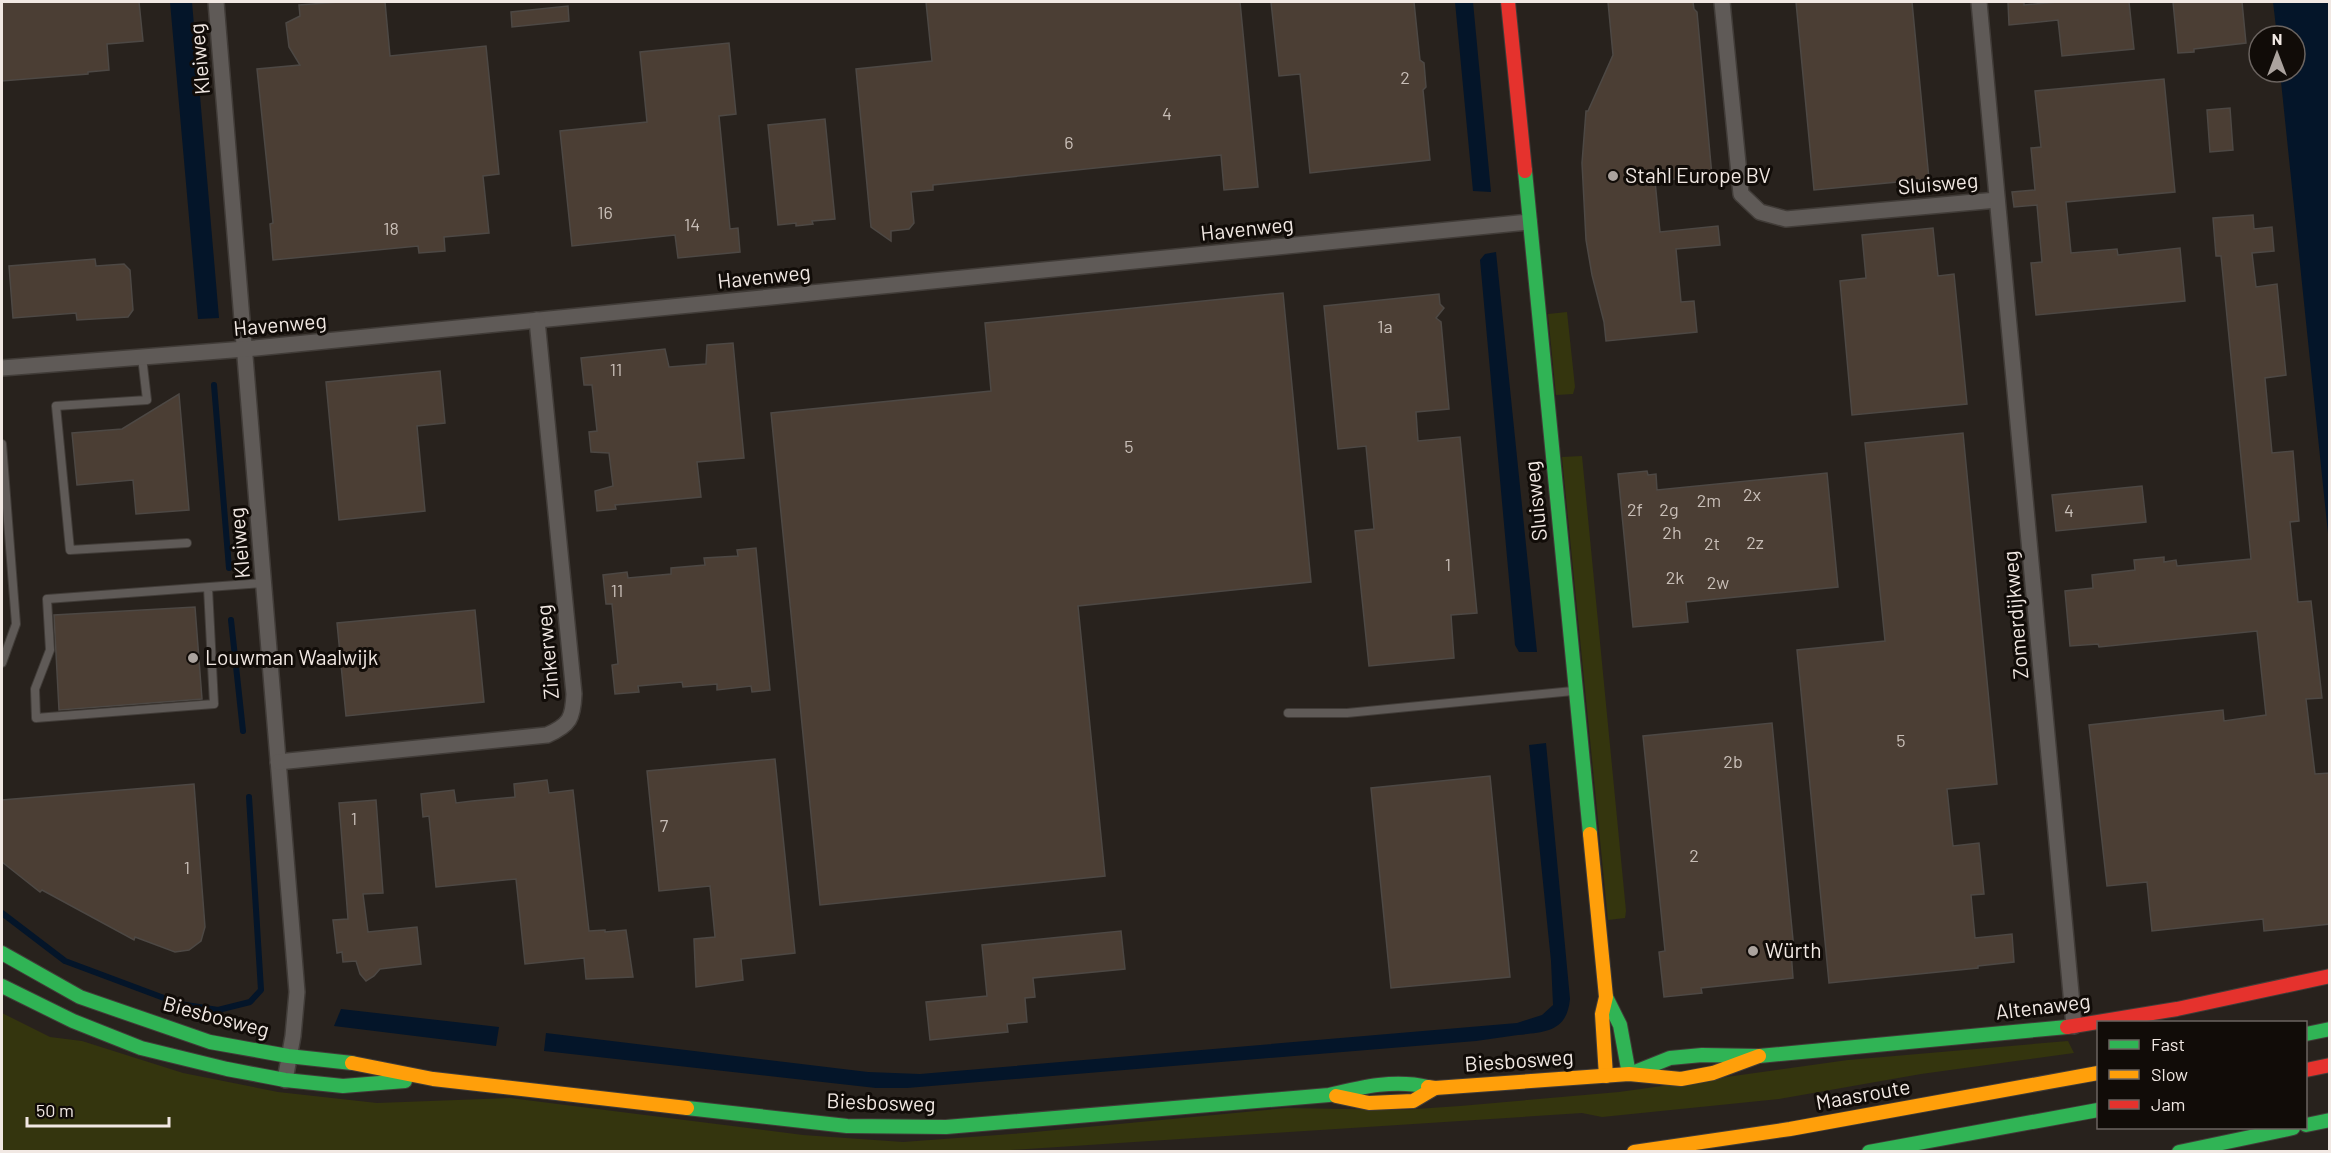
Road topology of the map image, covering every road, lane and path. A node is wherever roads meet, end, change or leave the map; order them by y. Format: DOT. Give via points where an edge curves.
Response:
graph roads {
  1 [pos="216,2"];
  2 [pos="1508,2"];
  3 [pos="1722,2"];
  4 [pos="1979,2"];
  5 [pos="1997,200"];
  6 [pos="1529,222"];
  7 [pos="537,320"];
  8 [pos="245,350"];
  9 [pos="142,357"];
  10 [pos="2,368"];
  11 [pos="2,444"];
  12 [pos="187,543"];
  13 [pos="264,583"];
  14 [pos="208,588"];
  15 [pos="2,663"];
  16 [pos="1576,690"];
  17 [pos="1288,713"];
  18 [pos="278,762"];
  19 [pos="2,953"];
  20 [pos="2330,976"];
  21 [pos="2,986"];
  22 [pos="1606,997"];
  23 [pos="2104,1021"];
  24 [pos="2097,1022"];
  25 [pos="2074,1026"];
  26 [pos="2330,1029"];
  27 [pos="2307,1034"];
  28 [pos="288,1056"];
  29 [pos="1759,1056"];
  30 [pos="2330,1065"];
  31 [pos="2307,1070"];
  32 [pos="2097,1073"];
  33 [pos="1629,1074"];
  34 [pos="1606,1076"];
  35 [pos="433,1079"];
  36 [pos="285,1080"];
  37 [pos="2097,1110"];
  38 [pos="2330,1120"];
  39 [pos="2307,1125"];
  40 [pos="2288,1129"];
  41 [pos="1942,1139"];
  42 [pos="1634,1152"];
  43 [pos="1869,1152"];
  44 [pos="1901,1152"];
  45 [pos="2179,1152"];
  1 -- 8 [label="street, Kleiweg"];
  2 -- 6 [label="main road, Sluisweg"];
  3 -- 5 [label="street, Sluisweg" via="1741,194 1760,212 1786,219"];
  4 -- 5 [label="street, Sluisweg"];
  5 -- 25 [label="street, Zomerdijkweg"];
  6 -- 7 [label="street, Havenweg"];
  6 -- 16 [label="main road, Sluisweg"];
  7 -- 8 [label="street, Havenweg"];
  7 -- 18 [label="street, Zinkerweg" via="573,713 563,727 547,735"];
  8 -- 9 [label="street, Havenweg"];
  8 -- 13 [label="street, Kleiweg"];
  9 -- 10 [label="street, Havenweg"];
  9 -- 12 [label="lane" via="147,400 56,406 70,550"];
  11 -- 15 [label="lane" via="16,624"];
  13 -- 14 [label="lane"];
  13 -- 18 [label="street, Kleiweg"];
  14 -- 14 [label="lane" via="47,599 50,650 34,689 36,718 214,704"];
  16 -- 17 [label="lane" via="1347,713"];
  16 -- 22 [label="main road, Sluisweg"];
  18 -- 28 [label="street, Kleiweg" via="297,992"];
  19 -- 28 [label="main road, Biesbosweg" via="101,1005 210,1042"];
  20 -- 23 [label="main road, Altenaweg"];
  21 -- 36 [label="main road, Biesbosweg" via="73,1021 141,1048"];
  22 -- 33 [label="main road, Sluisweg" via="1617,1013 1623,1033"];
  22 -- 34 [label="main road, Sluisweg" via="1602,1014"];
  24 -- 25 [label="main road, Altenaweg"];
  25 -- 29 [label="main road, Altenaweg"];
  26 -- 27 [label="main road"];
  28 -- 35 [label="main road, Biesbosweg" via="345,1062"];
  28 -- 36 [label="street, Kleiweg"];
  29 -- 33 [label="main road, Altenaweg" via="1670,1058"];
  29 -- 33 [label="main road, Altenaweg" via="1713,1073 1681,1078"];
  30 -- 31 [label="main road"];
  32 -- 42 [label="main road, Maasroute" via="1790,1129"];
  33 -- 34 [label="main road, Altenaweg"];
  34 -- 35 [label="main road, Biesbosweg" via="1435,1088 1407,1082 1329,1095 946,1126 877,1127"];
  35 -- 36 [label="main road, Biesbosweg" via="343,1086"];
  37 -- 41 [label="main road"];
  38 -- 39 [label="main road"];
  40 -- 45 [label="main road"];
  41 -- 43 [label="main road"];
  41 -- 44 [label="main road"];
}
